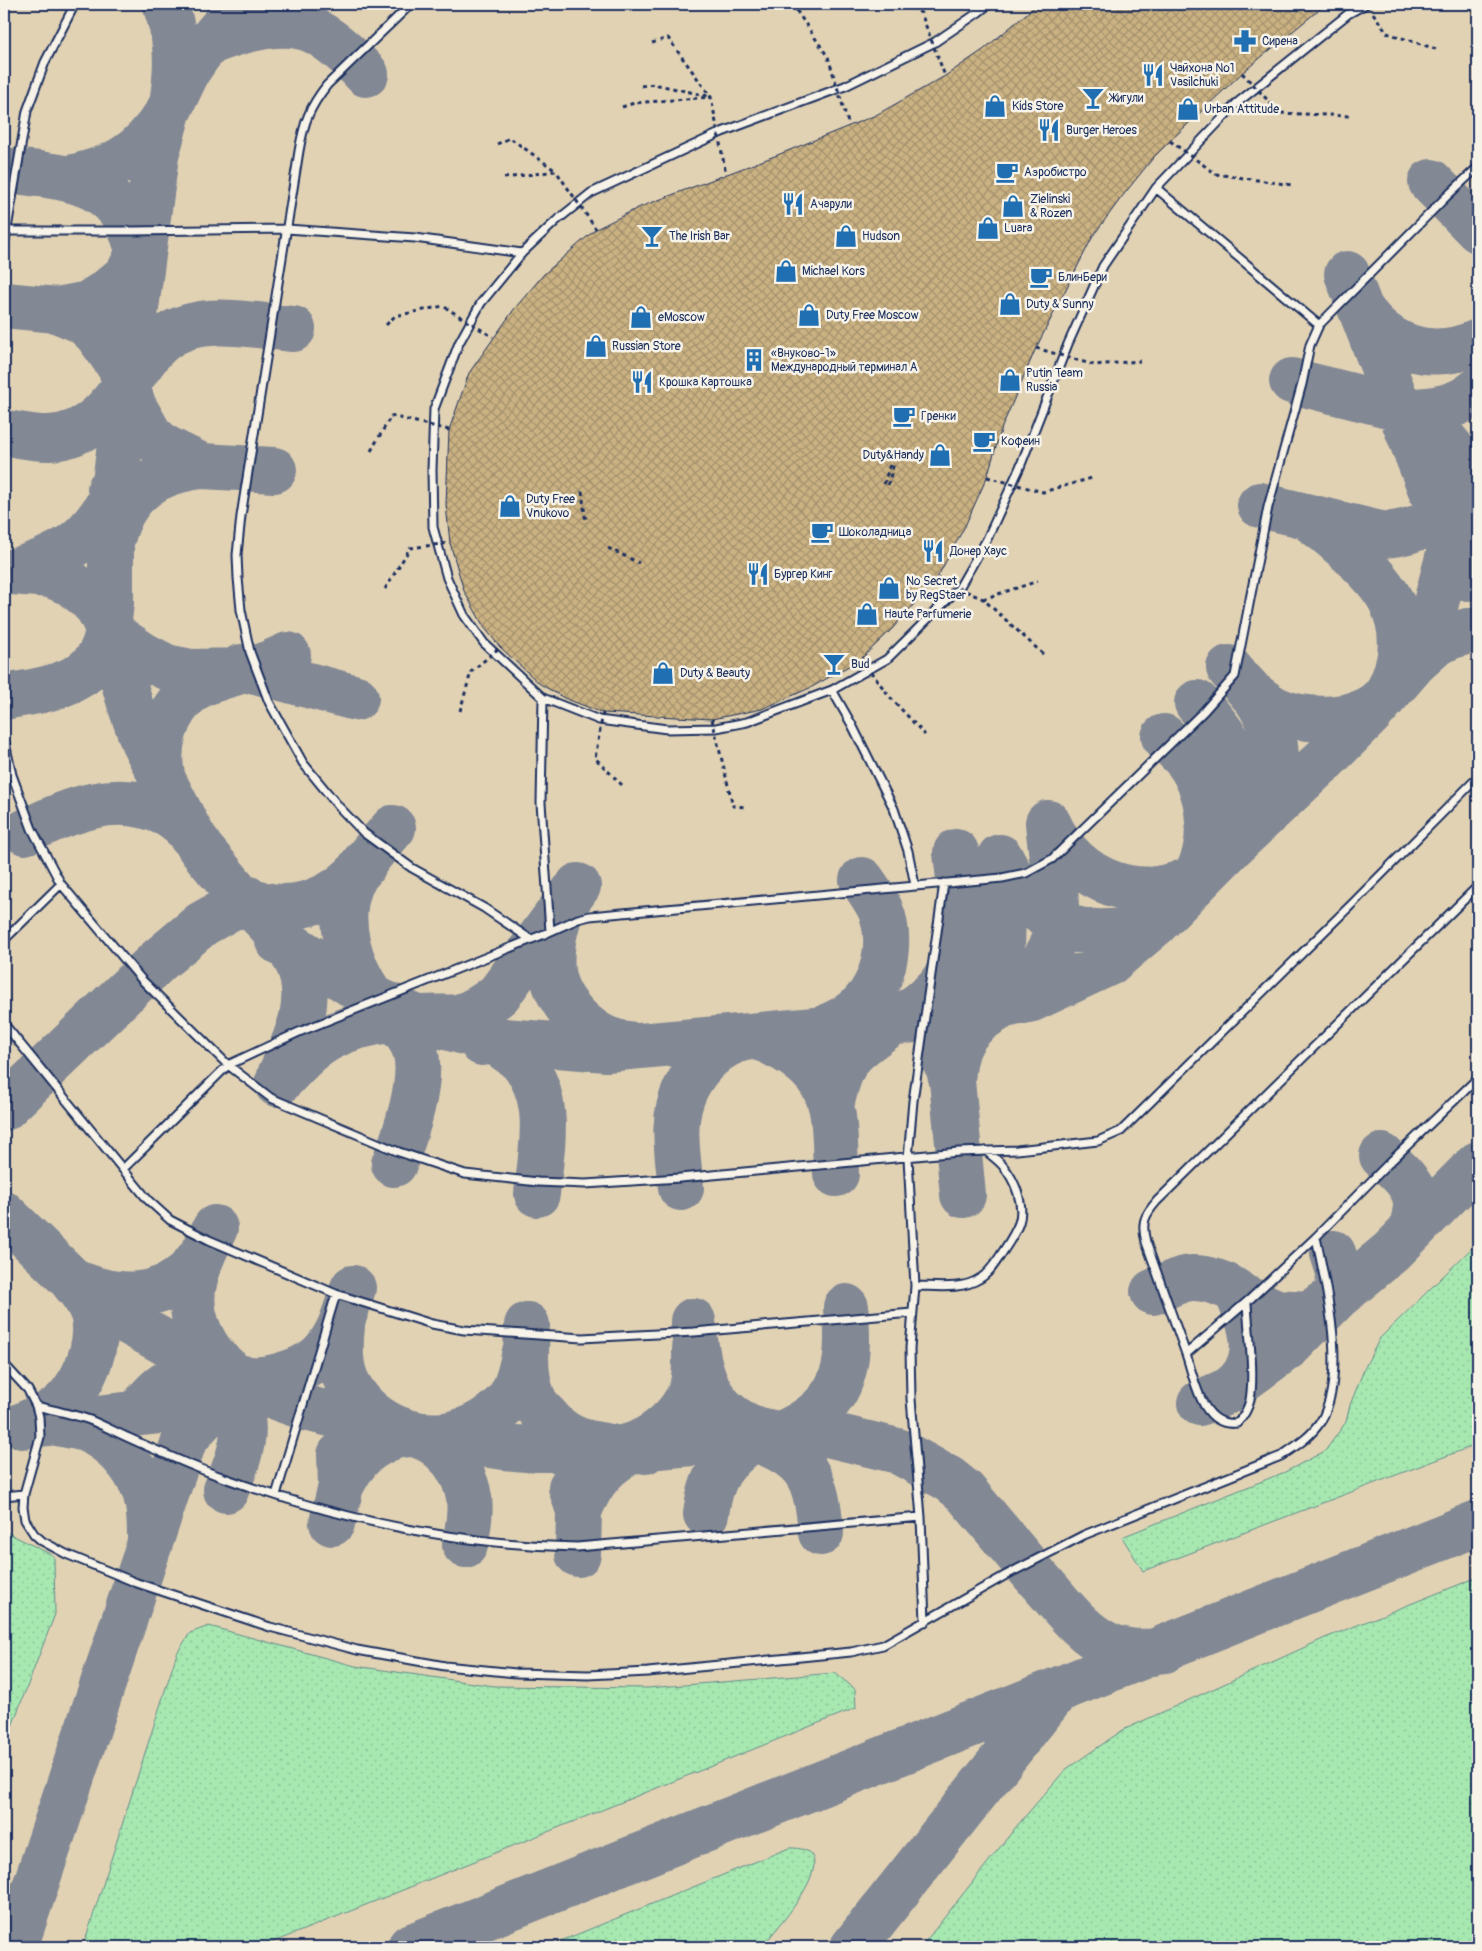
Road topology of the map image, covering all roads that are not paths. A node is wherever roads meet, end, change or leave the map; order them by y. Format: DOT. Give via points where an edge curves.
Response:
graph roads {
  1 [pos="75,4"];
  2 [pos="411,4"];
  3 [pos="971,4"];
  4 [pos="989,4"];
  5 [pos="1366,4"];
  6 [pos="979,12"];
  7 [pos="1478,167"];
  8 [pos="1156,188"];
  9 [pos="287,229"];
  10 [pos="6,231"];
  11 [pos="4,246"];
  12 [pos="522,253"];
  13 [pos="1319,325"];
  14 [pos="832,690"];
  15 [pos="542,698"];
  16 [pos="4,738"];
  17 [pos="12,775"];
  18 [pos="4,776"];
  19 [pos="1478,777"];
  20 [pos="944,883"];
  21 [pos="61,884"];
  22 [pos="915,885"];
  23 [pos="1478,886"];
  24 [pos="550,932"];
  25 [pos="530,939"];
  26 [pos="4,940"];
  27 [pos="4,1024"];
  28 [pos="228,1065"];
  29 [pos="1478,1078"];
  30 [pos="986,1151"];
  31 [pos="908,1158"];
  32 [pos="123,1169"];
  33 [pos="1316,1236"];
  34 [pos="915,1286"];
  35 [pos="336,1294"];
  36 [pos="1247,1302"];
  37 [pos="912,1313"];
  38 [pos="1186,1354"];
  39 [pos="4,1364"];
  40 [pos="36,1406"];
  41 [pos="24,1494"];
  42 [pos="276,1495"];
  43 [pos="4,1496"];
  44 [pos="921,1517"];
  45 [pos="925,1622"];
  1 -- 10 [label="lane" via="45,62 27,111"];
  2 -- 9 [label="lane" via="327,84 315,100 302,132"];
  3 -- 6 [label="lane"];
  4 -- 6 [label="lane"];
  5 -- 8 [label="lane" via="1348,14 1237,103"];
  6 -- 12 [label="lane" via="935,42 845,86 722,132 591,193"];
  7 -- 13 [label="lane"];
  8 -- 13 [label="lane"];
  8 -- 14 [label="lane" via="1103,266 1016,476 987,539 959,588 887,659"];
  9 -- 10 [label="lane"];
  9 -- 12 [label="lane" via="415,238"];
  9 -- 25 [label="lane" via="237,555 240,610 255,668 269,702 302,763 364,833 412,868 484,908"];
  10 -- 11 [label="lane"];
  12 -- 15 [label="lane" via="481,303 458,343 434,409 433,527 446,578 464,615 484,644"];
  13 -- 20 [label="lane" via="1310,345 1268,507 1235,676 1204,711 1052,859 1026,873"];
  14 -- 15 [label="lane" via="747,722 706,728 666,729 599,720"];
  14 -- 22 [label="lane" via="894,809"];
  15 -- 24 [label="lane" via="541,803"];
  16 -- 17 [label="lane"];
  17 -- 18 [label="lane"];
  17 -- 21 [label="lane" via="32,829"];
  19 -- 30 [label="lane" via="1121,1131 1098,1141"];
  20 -- 22 [label="lane"];
  20 -- 31 [label="lane"];
  21 -- 26 [label="lane"];
  21 -- 28 [label="lane" via="142,980"];
  22 -- 24 [label="lane" via="590,916"];
  23 -- 38 [label="lane" via="1148,1212 1143,1230 1146,1242"];
  24 -- 25 [label="lane"];
  25 -- 28 [label="lane" via="307,1028"];
  27 -- 32 [label="lane"];
  28 -- 31 [label="lane" via="271,1098 399,1152 465,1174 586,1184"];
  28 -- 32 [label="lane"];
  29 -- 33 [label="lane"];
  30 -- 31 [label="lane"];
  30 -- 34 [label="lane" via="1002,1165 1016,1188 1019,1223 1011,1239 980,1279 953,1286"];
  31 -- 34 [label="lane"];
  32 -- 35 [label="lane" via="148,1200 170,1220"];
  33 -- 36 [label="lane"];
  33 -- 45 [label="lane" via="1334,1352 1329,1400 1320,1421 1305,1440 1281,1456 1084,1535"];
  34 -- 37 [label="lane"];
  35 -- 37 [label="lane" via="432,1324 464,1330 582,1338"];
  35 -- 42 [label="lane"];
  36 -- 38 [label="lane"];
  36 -- 38 [label="lane" via="1250,1399 1237,1423 1223,1423 1209,1414"];
  37 -- 44 [label="lane" via="911,1399"];
  39 -- 40 [label="lane" via="28,1390"];
  40 -- 41 [label="lane" via="40,1437"];
  40 -- 42 [label="lane" via="88,1420 195,1467"];
  41 -- 43 [label="lane"];
  41 -- 45 [label="lane" via="25,1520 34,1534 66,1554 137,1583 270,1627 357,1650 445,1666 516,1673 648,1672 851,1652 883,1645"];
  42 -- 44 [label="lane" via="370,1522 423,1533 544,1546 577,1547"];
  44 -- 45 [label="lane"];
}
